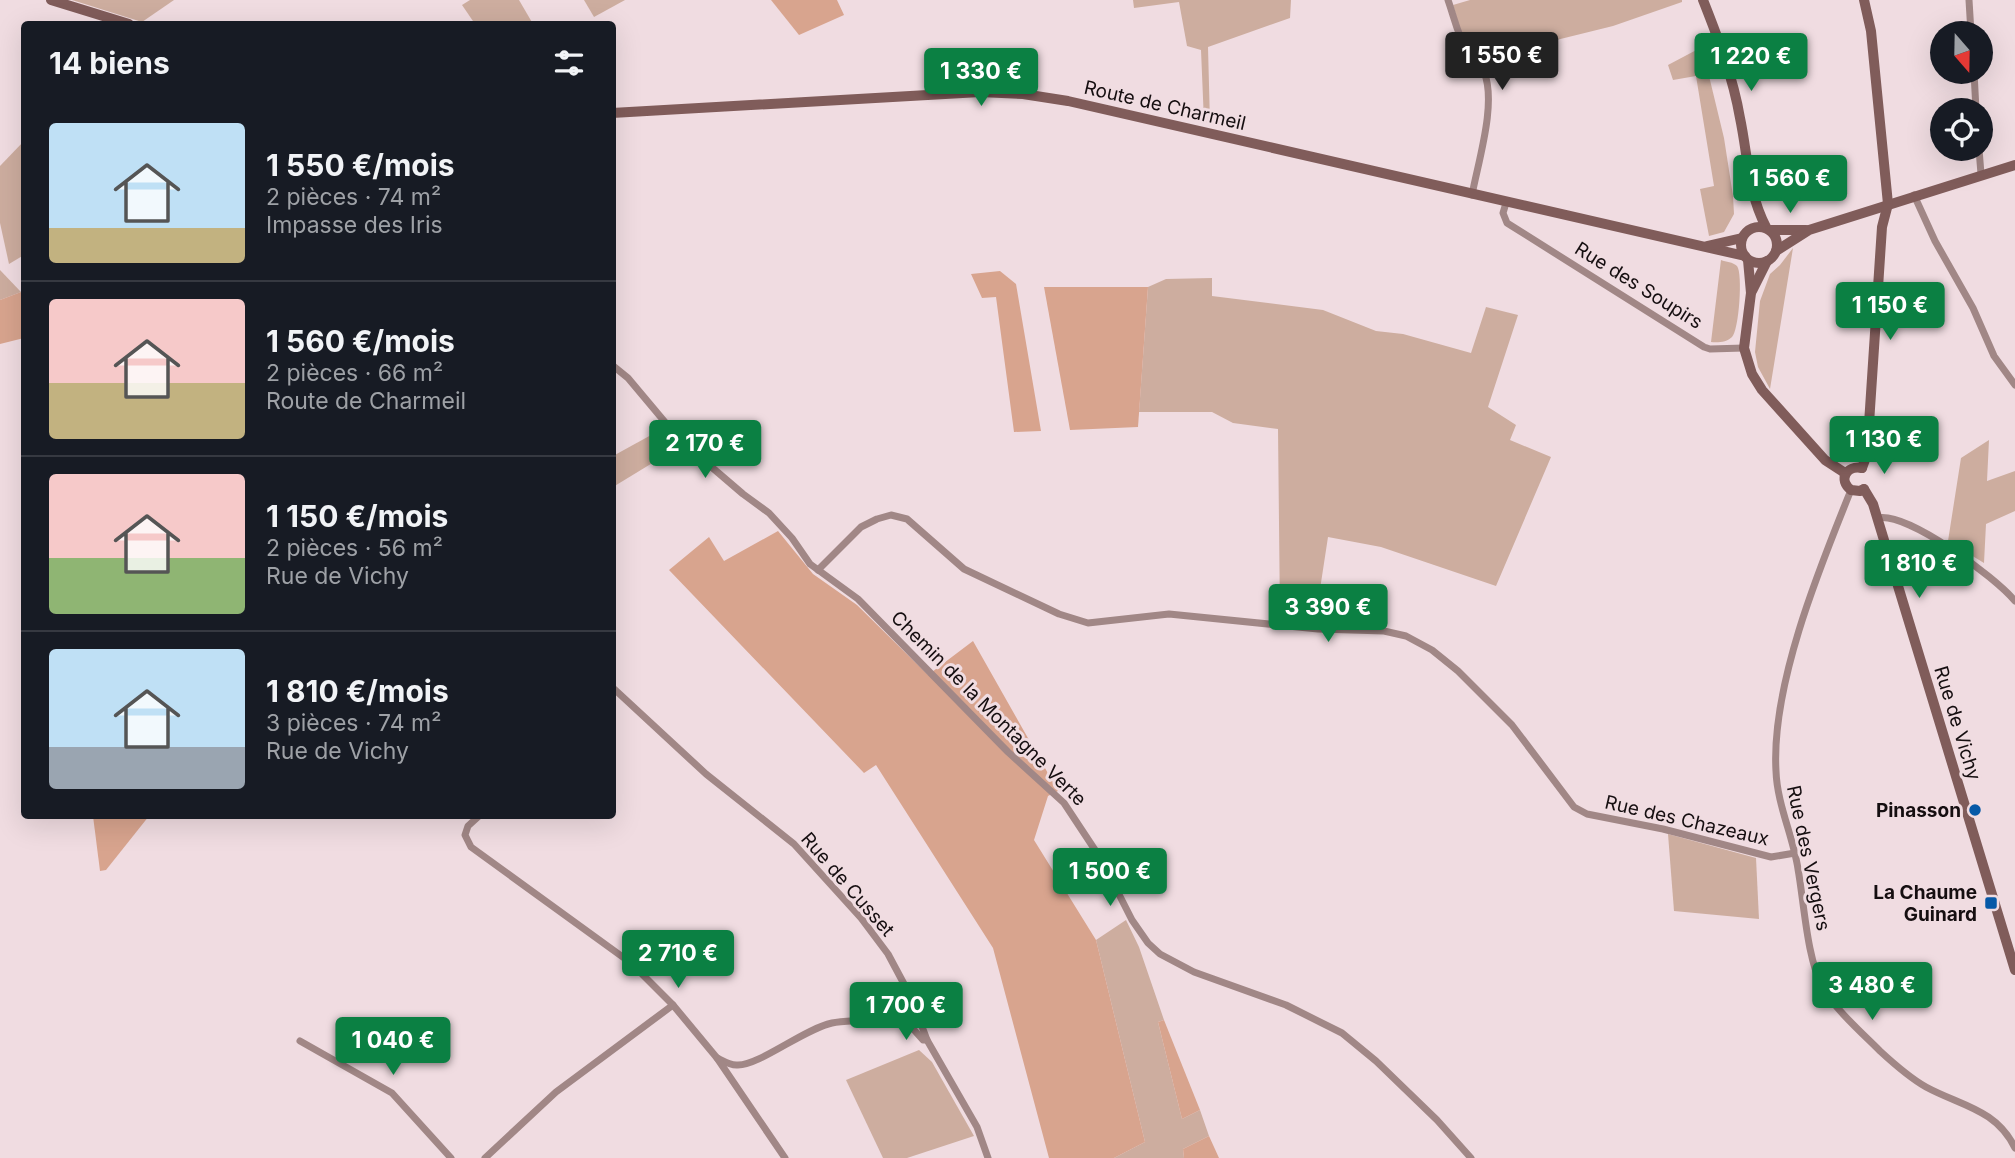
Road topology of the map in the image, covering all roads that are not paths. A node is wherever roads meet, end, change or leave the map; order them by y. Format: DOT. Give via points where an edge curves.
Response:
graph roads {
  1 [pos="51,0"];
  2 [pos="1448,0"];
  3 [pos="1703,0"];
  4 [pos="1864,0"];
  5 [pos="1969,0"];
  6 [pos="119,21"];
  7 [pos="1970,21"];
  8 [pos="616,113"];
  9 [pos="1979,161"];
  10 [pos="2015,165"];
  11 [pos="1980,174"];
  12 [pos="1472,195"];
  13 [pos="1914,195"];
  14 [pos="1753,197"];
  15 [pos="1506,203"];
  16 [pos="1888,204"];
  17 [pos="1768,229"];
  18 [pos="1809,230"];
  19 [pos="1745,234"];
  20 [pos="1699,246"];
  21 [pos="1776,251"];
  22 [pos="1747,258"];
  23 [pos="1767,261"];
  24 [pos="1751,293"];
  25 [pos="1744,348"];
  26 [pos="616,368"];
  27 [pos="2015,385"];
  28 [pos="1862,468"];
  29 [pos="1845,474"];
  30 [pos="1864,488"];
  31 [pos="1851,490"];
  32 [pos="1878,518"];
  33 [pos="818,570"];
  34 [pos="2015,601"];
  35 [pos="616,691"];
  36 [pos="476,819"];
  37 [pos="1796,853"];
  38 [pos="2015,970"];
  39 [pos="911,998"];
  40 [pos="673,1004"];
  41 [pos="899,1013"];
  42 [pos="927,1040"];
  43 [pos="300,1041"];
  44 [pos="717,1058"];
  45 [pos="738,1066"];
  46 [pos="734,1086"];
  47 [pos="2015,1148"];
  48 [pos="451,1158"];
  49 [pos="485,1158"];
  50 [pos="785,1158"];
  51 [pos="988,1158"];
  52 [pos="1471,1158"];
  1 -- 6 [label="main road"];
  2 -- 12 [label="street" via="1462,42 1482,68 1488,90"];
  3 -- 14 [label="main road" via="1733,88"];
  4 -- 16 [label="main road"];
  5 -- 7 [label="street"];
  8 -- 12 [label="main road, Route de Charmeil" via="980,92 1023,94 1171,123"];
  9 -- 11 [label="street"];
  10 -- 11 [label="main road"];
  11 -- 13 [label="main road"];
  12 -- 15 [label="main road, Route de Charmeil"];
  13 -- 16 [label="main road"];
  13 -- 27 [label="street" via="1994,356"];
  14 -- 17 [label="main road"];
  14 -- 19 [label="main road"];
  15 -- 20 [label="main road, Route de Charmeil"];
  15 -- 25 [label="street, Rue des Soupirs" via="1507,223 1704,347"];
  16 -- 18 [label="main road"];
  16 -- 28 [label="main road" via="1882,231 1867,454"];
  17 -- 18 [label="main road"];
  17 -- 19 [label="main road" via="1756,227"];
  17 -- 21 [label="main road" via="1776,237"];
  18 -- 21 [label="main road"];
  19 -- 20 [label="main road, Route de Charmeil" via="1727,243"];
  19 -- 22 [label="main road" via="1741,248"];
  20 -- 22 [label="main road, Route de Charmeil"];
  21 -- 23 [label="main road"];
  22 -- 23 [label="main road"];
  22 -- 24 [label="main road"];
  23 -- 24 [label="main road"];
  24 -- 25 [label="main road"];
  25 -- 29 [label="main road" via="1762,390 1825,460"];
  26 -- 33 [label="street, Chemin de la Montagne Verte" via="680,440 769,513"];
  28 -- 29 [label="main road" via="1852,467"];
  28 -- 30 [label="main road" via="1868,475"];
  29 -- 31 [label="main road" via="1844,483"];
  30 -- 31 [label="main road"];
  30 -- 32 [label="main road, Rue de Vichy"];
  31 -- 37 [label="street, Rue des Vergers" via="1801,626 1780,713 1776,772"];
  32 -- 34 [label="street" via="1897,518 1930,537 1981,569"];
  32 -- 38 [label="main road, Rue de Vichy"];
  33 -- 37 [label="street, Rue des Chazeaux" via="861,527 891,515 906,519 964,569 1088,623 1169,614 1406,636 1458,671 1512,725 1574,807 1587,814 1771,857"];
  33 -- 52 [label="street, Chemin de la Montagne Verte" via="858,599 1064,803 1148,943 1194,972 1286,1004 1342,1033 1437,1120"];
  35 -- 39 [label="street, Rue de Cusset" via="813,863 888,954"];
  36 -- 40 [label="street" via="465,835 471,847 631,963"];
  37 -- 47 [label="street, Rue des Vergers" via="1816,972 1830,998 1882,1052 1922,1085 1985,1113 2000,1125"];
  39 -- 41 [label="street"];
  39 -- 42 [label="street, Rue de Cusset"];
  40 -- 44 [label="street"];
  40 -- 49 [label="street" via="556,1092"];
  41 -- 42 [label="street"];
  41 -- 45 [label="street" via="831,1023"];
  42 -- 51 [label="street, Rue de Cusset" via="977,1127"];
  43 -- 48 [label="street" via="392,1093"];
  44 -- 45 [label="street"];
  44 -- 46 [label="street"];
  45 -- 46 [label="street"];
  46 -- 50 [label="street"];
}
